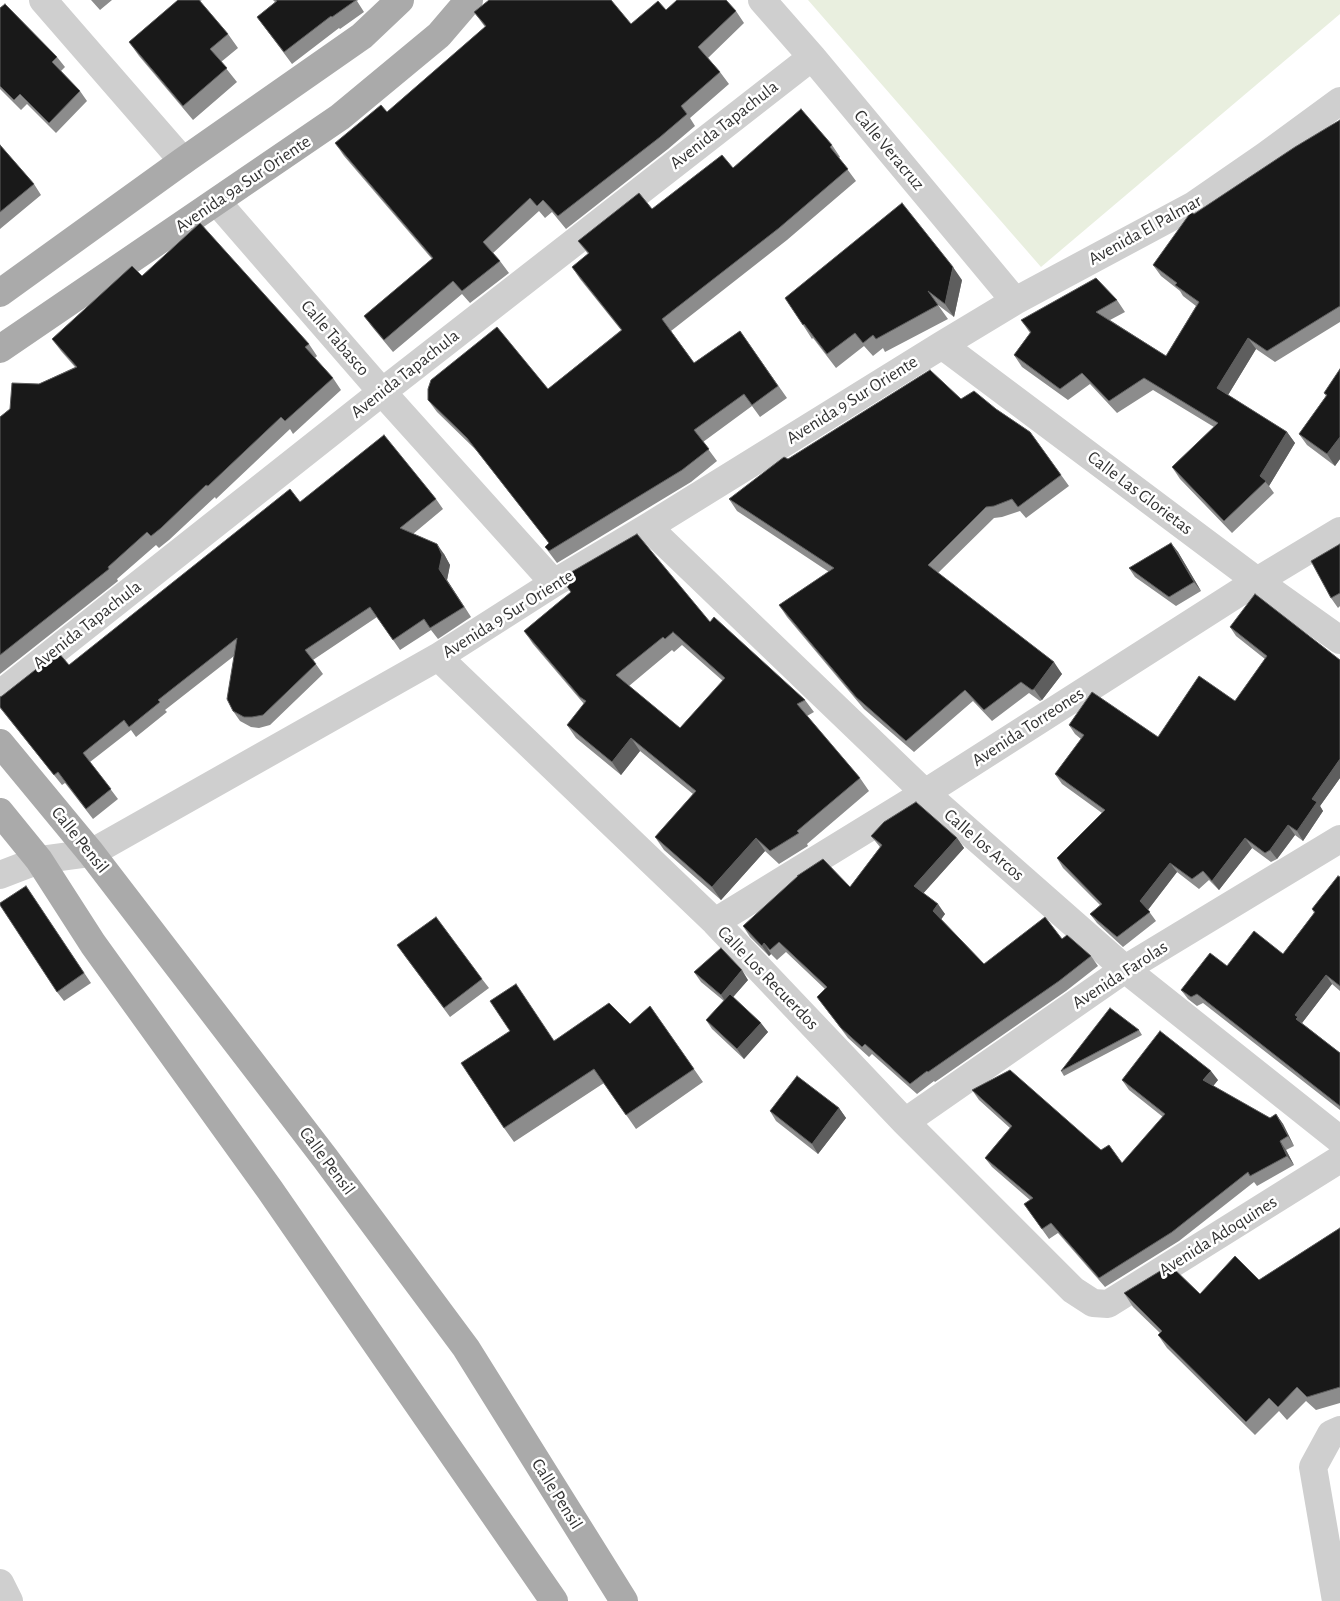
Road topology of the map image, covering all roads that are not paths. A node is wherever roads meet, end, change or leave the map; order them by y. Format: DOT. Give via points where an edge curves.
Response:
graph roads {
  1 [pos="43,0"];
  2 [pos="400,0"];
  3 [pos="469,0"];
  4 [pos="762,0"];
  5 [pos="812,57"];
  6 [pos="1340,101"];
  7 [pos="183,161"];
  8 [pos="217,202"];
  9 [pos="0,293"];
  10 [pos="1015,301"];
  11 [pos="942,345"];
  12 [pos="0,349"];
  13 [pos="382,392"];
  14 [pos="648,527"];
  15 [pos="1340,531"];
  16 [pos="1257,581"];
  17 [pos="554,583"];
  18 [pos="1340,640"];
  19 [pos="438,658"];
  20 [pos="0,694"];
  21 [pos="0,743"];
  22 [pos="924,793"];
  23 [pos="0,812"];
  24 [pos="1340,839"];
  25 [pos="91,853"];
  26 [pos="39,860"];
  27 [pos="0,875"];
  28 [pos="715,922"];
  29 [pos="1125,969"];
  30 [pos="905,1122"];
  31 [pos="1340,1140"];
  32 [pos="1340,1159"];
  33 [pos="1093,1304"];
  34 [pos="1340,1430"];
  35 [pos="0,1583"];
  36 [pos="9,1601"];
  37 [pos="554,1601"];
  38 [pos="624,1601"];
  39 [pos="1336,1601"];
  1 -- 7 [label="street"];
  2 -- 7 [label="main road" via="362,36"];
  3 -- 8 [label="main road, Avenida 9a Sur Oriente" via="439,35 340,118"];
  4 -- 5 [label="street, Calle Veracruz"];
  5 -- 10 [label="street, Calle Veracruz"];
  5 -- 13 [label="street, Avenida Tapachula"];
  6 -- 10 [label="street, Avenida El Palmar" via="1194,205"];
  7 -- 9 [label="main road"];
  8 -- 12 [label="main road, Avenida 9a Sur Oriente"];
  8 -- 13 [label="street, Calle Tabasco"];
  10 -- 11 [label="street, Avenida El Palmar"];
  11 -- 14 [label="street, Avenida 9 Sur Oriente"];
  11 -- 16 [label="street, Calle Las Glorietas"];
  13 -- 17 [label="street, Calle Tabasco"];
  13 -- 20 [label="street, Avenida Tapachula"];
  14 -- 17 [label="street, Avenida 9 Sur Oriente"];
  14 -- 22 [label="street, Calle los Arcos"];
  15 -- 16 [label="street, Avenida Torreones"];
  16 -- 18 [label="street, Calle Las Glorietas"];
  16 -- 22 [label="street, Avenida Torreones"];
  17 -- 19 [label="street, Avenida 9 Sur Oriente"];
  19 -- 25 [label="street, Avenida 9 Sur Oriente"];
  19 -- 28 [label="street, Calle Los Recuerdos"];
  21 -- 25 [label="main road, Calle Pensil"];
  22 -- 28 [label="street, Avenida Torreones"];
  22 -- 29 [label="street, Calle los Arcos"];
  23 -- 26 [label="main road"];
  24 -- 29 [label="street, Avenida Farolas"];
  25 -- 26 [label="street"];
  25 -- 38 [label="main road, Calle Pensil" via="466,1348"];
  26 -- 27 [label="street"];
  26 -- 37 [label="main road" via="93,944 270,1190"];
  28 -- 30 [label="street, Calle Los Recuerdos"];
  29 -- 30 [label="street, Avenida Farolas"];
  29 -- 31 [label="street, Calle los Arcos"];
  30 -- 33 [label="street, Calle Los Recuerdos" via="1073,1290"];
  32 -- 33 [label="street, Avenida Adoquines" via="1108,1304"];
  34 -- 39 [label="street" via="1331,1434 1313,1467"];
  35 -- 36 [label="street"];
}
